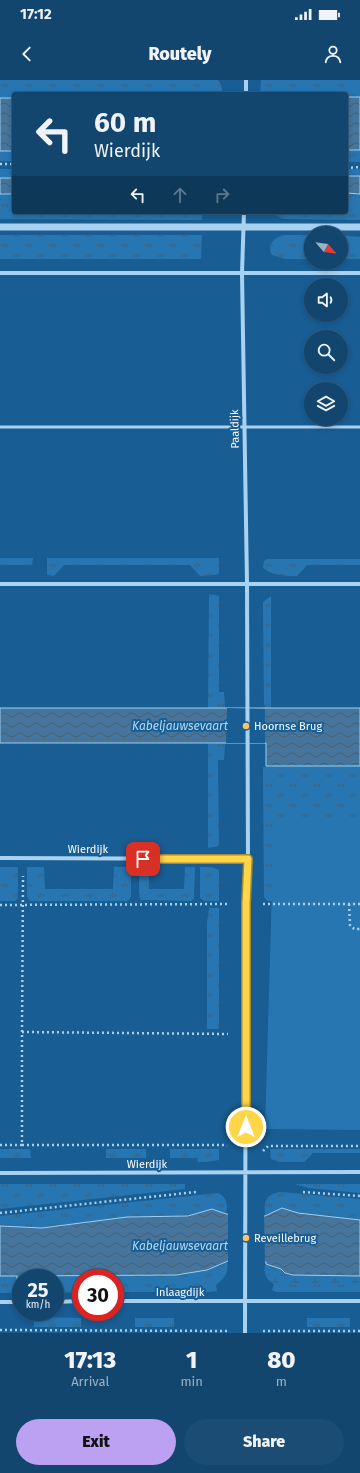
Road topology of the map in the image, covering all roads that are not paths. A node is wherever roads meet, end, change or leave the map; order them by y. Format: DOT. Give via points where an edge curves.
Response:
graph roads {
  1 [pos="246,80"];
  2 [pos="246,92"];
  3 [pos="244,214"];
  4 [pos="0,227"];
  5 [pos="244,227"];
  6 [pos="360,227"];
  7 [pos="0,273"];
  8 [pos="242,273"];
  9 [pos="360,273"];
  10 [pos="0,427"];
  11 [pos="244,427"];
  12 [pos="360,427"];
  13 [pos="0,584"];
  14 [pos="247,584"];
  15 [pos="360,584"];
  16 [pos="0,858"];
  17 [pos="248,859"];
  18 [pos="360,1172"];
  19 [pos="0,1173"];
  20 [pos="246,1173"];
  21 [pos="246,1301"];
  22 [pos="360,1301"];
  23 [pos="0,1302"];
  24 [pos="12,1302"];
  25 [pos="124,1302"];
  26 [pos="245,1332"];
  1 -- 2 [label="street"];
  3 -- 5 [label="street, Paaldijk"];
  4 -- 5 [label="street"];
  5 -- 6 [label="street"];
  5 -- 8 [label="street, Paaldijk"];
  7 -- 8 [label="street"];
  8 -- 9 [label="street"];
  8 -- 11 [label="street, Paaldijk"];
  10 -- 11 [label="lane"];
  11 -- 12 [label="lane"];
  11 -- 14 [label="street, Paaldijk"];
  13 -- 14 [label="street"];
  14 -- 15 [label="street"];
  14 -- 17 [label="street, Paaldijk"];
  16 -- 17 [label="street, Wierdijk"];
  17 -- 20 [label="street"];
  18 -- 20 [label="street, Wierdijk"];
  19 -- 20 [label="street, Wierdijk"];
  20 -- 21 [label="street"];
  21 -- 22 [label="street, Inlaagdijk"];
  21 -- 25 [label="street, Inlaagdijk"];
  21 -- 26 [label="street"];
  23 -- 24 [label="street"];
}
